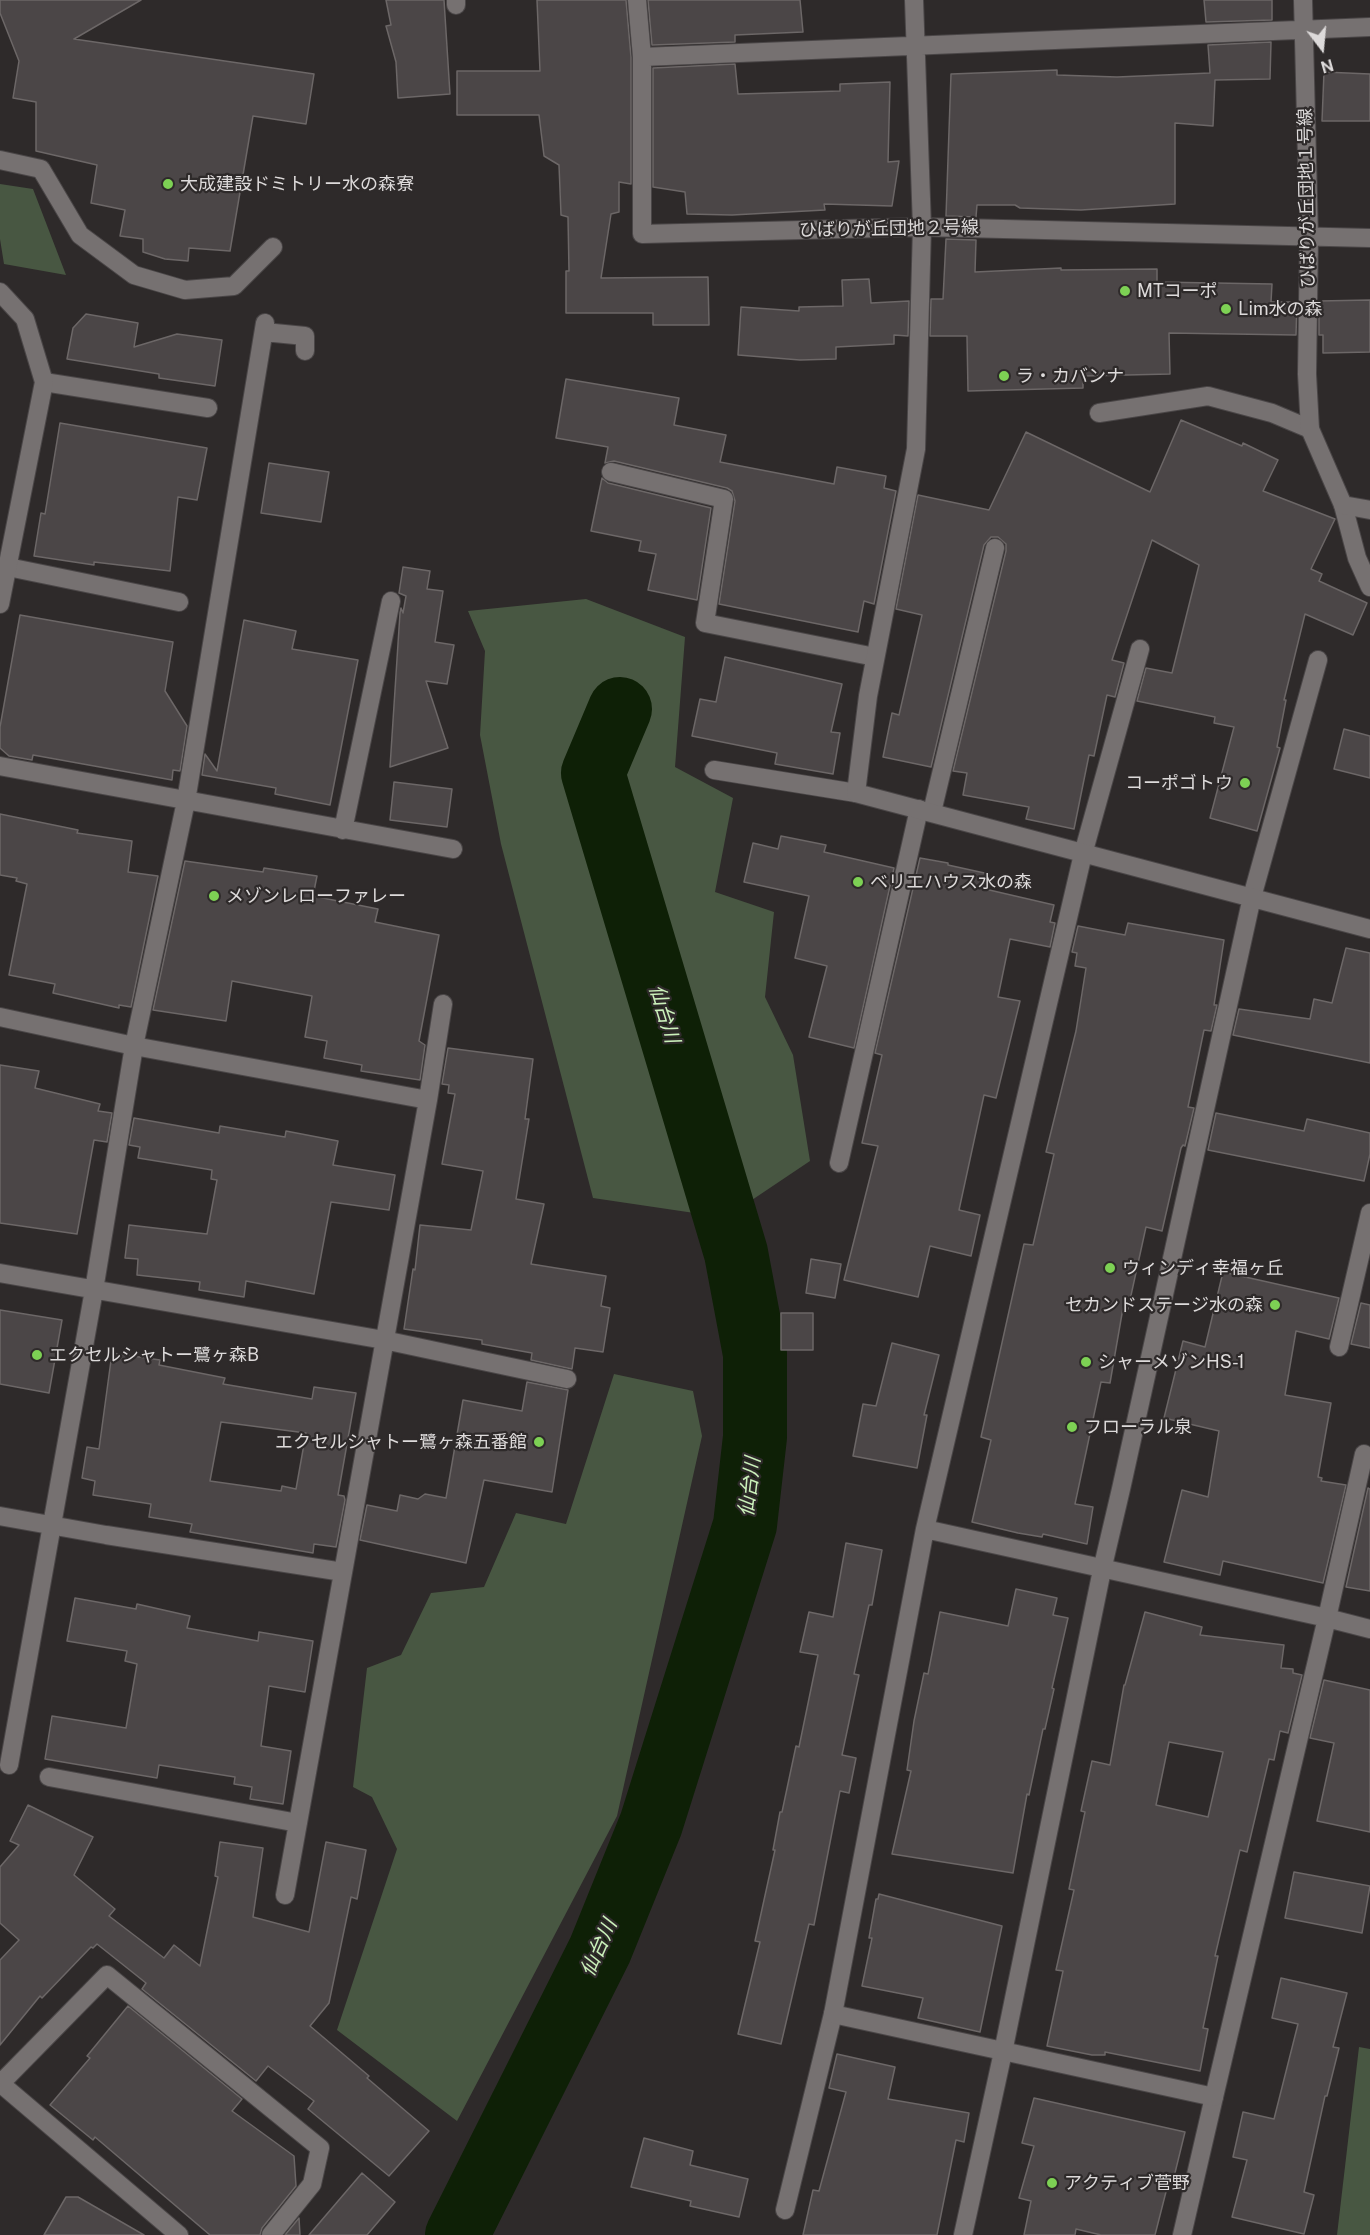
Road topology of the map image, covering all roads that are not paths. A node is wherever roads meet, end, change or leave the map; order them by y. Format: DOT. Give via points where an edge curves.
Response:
graph roads {
  1 [pos="638,0"];
  2 [pos="914,0"];
  3 [pos="1303,0"];
  4 [pos="1370,27"];
  5 [pos="1304,30"];
  6 [pos="917,46"];
  7 [pos="642,57"];
  8 [pos="0,160"];
  9 [pos="922,226"];
  10 [pos="1309,237"];
  11 [pos="1370,238"];
  12 [pos="273,247"];
  13 [pos="0,292"];
  14 [pos="305,351"];
  15 [pos="44,382"];
  16 [pos="208,408"];
  17 [pos="1099,413"];
  18 [pos="1310,429"];
  19 [pos="611,472"];
  20 [pos="1343,505"];
  21 [pos="1370,510"];
  22 [pos="995,548"];
  23 [pos="8,567"];
  24 [pos="1370,587"];
  25 [pos="391,601"];
  26 [pos="179,602"];
  27 [pos="0,604"];
  28 [pos="1140,649"];
  29 [pos="876,657"];
  30 [pos="1318,660"];
  31 [pos="0,766"];
  32 [pos="714,770"];
  33 [pos="856,793"];
  34 [pos="186,801"];
  35 [pos="926,811"];
  36 [pos="343,830"];
  37 [pos="453,849"];
  38 [pos="1083,854"];
  39 [pos="1252,897"];
  40 [pos="1370,928"];
  41 [pos="443,1004"];
  42 [pos="0,1017"];
  43 [pos="134,1046"];
  44 [pos="428,1100"];
  45 [pos="839,1164"];
  46 [pos="1370,1213"];
  47 [pos="0,1273"];
  48 [pos="94,1290"];
  49 [pos="384,1340"];
  50 [pos="1339,1347"];
  51 [pos="567,1379"];
  52 [pos="1364,1454"];
  53 [pos="0,1515"];
  54 [pos="51,1525"];
  55 [pos="926,1529"];
  56 [pos="1102,1570"];
  57 [pos="343,1572"];
  58 [pos="1327,1618"];
  59 [pos="1370,1629"];
  60 [pos="9,1765"];
  61 [pos="49,1777"];
  62 [pos="298,1823"];
  63 [pos="285,1896"];
  64 [pos="833,2014"];
  65 [pos="1003,2052"];
  66 [pos="0,2083"];
  67 [pos="1214,2097"];
  68 [pos="785,2210"];
  69 [pos="179,2235"];
  70 [pos="271,2235"];
  71 [pos="963,2235"];
  72 [pos="1182,2235"];
  1 -- 7 [label="street, ひばりが丘団地２号線"];
  2 -- 6 [label="street"];
  3 -- 5 [label="street, ひばりが丘団地１号線"];
  4 -- 5 [label="street"];
  5 -- 6 [label="street"];
  5 -- 10 [label="street, ひばりが丘団地１号線"];
  6 -- 7 [label="street"];
  6 -- 9 [label="street"];
  7 -- 9 [label="street, ひばりが丘団地２号線" via="642,234"];
  8 -- 12 [label="street" via="41,169 80,236 134,275 185,290 234,286"];
  9 -- 10 [label="street, ひばりが丘団地２号線"];
  9 -- 29 [label="street" via="916,449"];
  10 -- 11 [label="street, ひばりが丘団地２号線"];
  10 -- 18 [label="street, ひばりが丘団地１号線"];
  13 -- 15 [label="street" via="25,319"];
  14 -- 34 [label="street" via="305,336 265,327"];
  15 -- 16 [label="street"];
  15 -- 23 [label="street"];
  17 -- 18 [label="street" via="1208,396 1272,413"];
  18 -- 20 [label="street, ひばりが丘団地１号線"];
  19 -- 29 [label="street" via="724,499 705,623"];
  20 -- 21 [label="street"];
  20 -- 24 [label="street, ひばりが丘団地１号線" via="1357,558"];
  22 -- 35 [label="street"];
  23 -- 26 [label="street"];
  23 -- 27 [label="street"];
  25 -- 36 [label="street"];
  28 -- 38 [label="street"];
  29 -- 33 [label="street"];
  30 -- 39 [label="street"];
  31 -- 34 [label="street"];
  32 -- 33 [label="street"];
  33 -- 35 [label="street"];
  34 -- 36 [label="street"];
  34 -- 43 [label="street"];
  35 -- 38 [label="street"];
  35 -- 45 [label="street"];
  36 -- 37 [label="street"];
  38 -- 39 [label="street"];
  38 -- 55 [label="street"];
  39 -- 40 [label="street"];
  39 -- 56 [label="street"];
  41 -- 44 [label="street"];
  42 -- 43 [label="street"];
  43 -- 44 [label="street"];
  43 -- 48 [label="street"];
  44 -- 49 [label="street"];
  46 -- 50 [label="street"];
  47 -- 48 [label="street"];
  48 -- 49 [label="street"];
  48 -- 54 [label="street"];
  49 -- 51 [label="street"];
  49 -- 57 [label="street"];
  52 -- 58 [label="street"];
  53 -- 54 [label="street"];
  54 -- 57 [label="street"];
  54 -- 60 [label="street"];
  55 -- 56 [label="street"];
  55 -- 64 [label="street"];
  56 -- 58 [label="street"];
  56 -- 65 [label="street"];
  57 -- 62 [label="street"];
  58 -- 59 [label="street"];
  58 -- 67 [label="street"];
  61 -- 62 [label="street"];
  62 -- 63 [label="street"];
  64 -- 65 [label="street"];
  64 -- 68 [label="street"];
  65 -- 67 [label="street"];
  65 -- 71 [label="street"];
  66 -- 69 [label="street"];
  66 -- 70 [label="street" via="107,1975 320,2148 312,2184"];
  67 -- 72 [label="street"];
}
